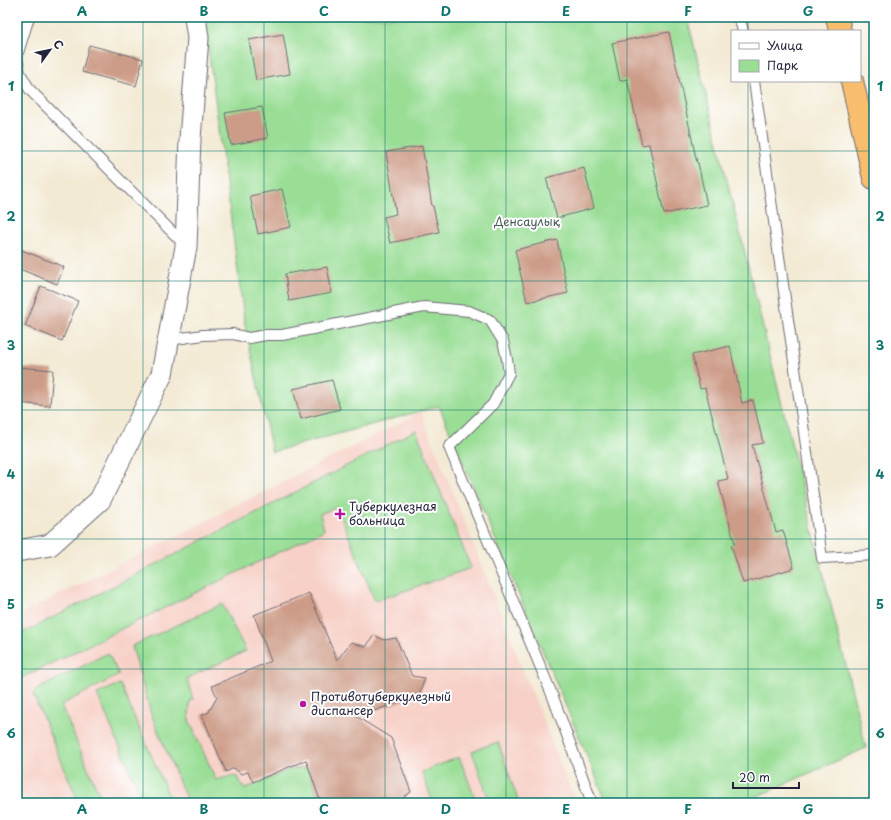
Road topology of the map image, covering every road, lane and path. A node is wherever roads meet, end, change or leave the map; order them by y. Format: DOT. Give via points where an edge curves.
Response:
graph roads {
  1 [pos="29,17"];
  2 [pos="195,17"];
  3 [pos="739,17"];
  4 [pos="837,17"];
  5 [pos="743,30"];
  6 [pos="840,30"];
  7 [pos="17,56"];
  8 [pos="754,82"];
  9 [pos="852,82"];
  10 [pos="874,178"];
  11 [pos="186,247"];
  12 [pos="169,340"];
  13 [pos="17,551"];
  14 [pos="874,555"];
  15 [pos="592,803"];
  1 -- 7 [label="lane"];
  2 -- 11 [label="street" via="198,38 190,139"];
  3 -- 5 [label="lane"];
  4 -- 6 [label="highway"];
  7 -- 11 [label="lane" via="20,73 30,90"];
  8 -- 14 [label="lane" via="822,558"];
  9 -- 10 [label="highway"];
  11 -- 12 [label="street"];
  12 -- 13 [label="street" via="162,374 100,500 50,545"];
  12 -- 15 [label="lane" via="203,335 233,334 249,338 282,335 424,307 469,311 490,320 503,341 508,373 493,404 449,447 553,697"];
}
